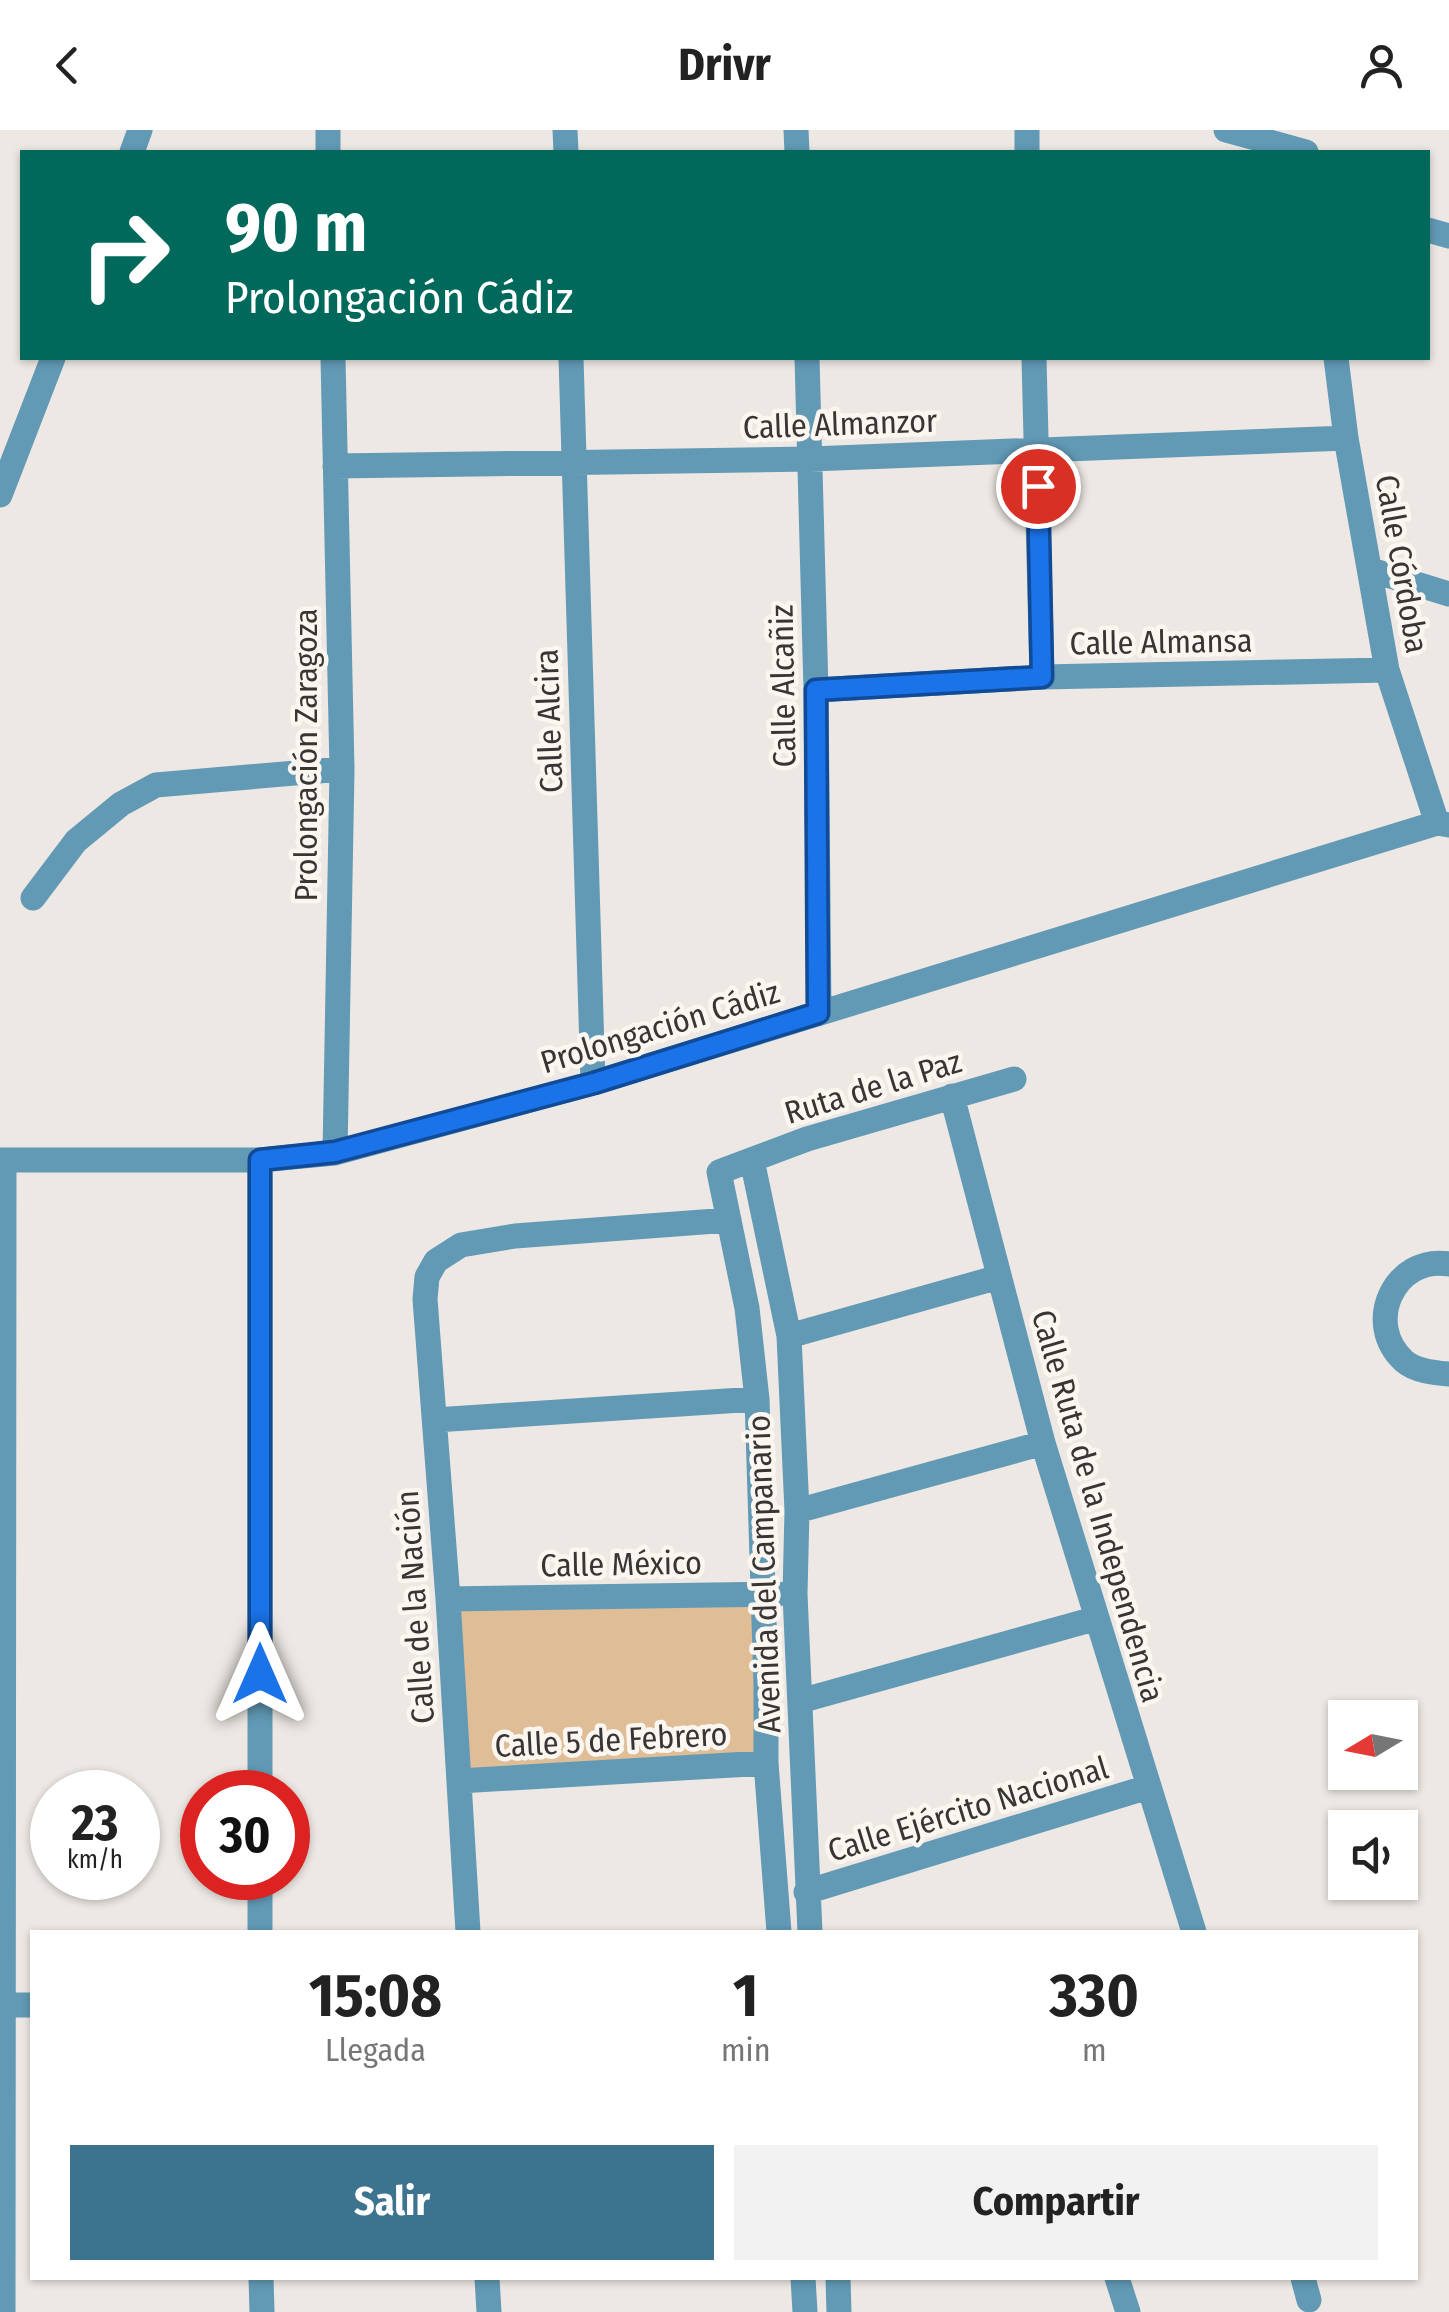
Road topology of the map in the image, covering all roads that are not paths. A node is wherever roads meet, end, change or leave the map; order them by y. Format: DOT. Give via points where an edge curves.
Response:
graph roads {
  1 [pos="1226,130"];
  2 [pos="1299,150"];
  3 [pos="52,360"];
  4 [pos="333,360"];
  5 [pos="571,360"];
  6 [pos="806,360"];
  7 [pos="1034,360"];
  8 [pos="1336,360"];
  9 [pos="1346,438"];
  10 [pos="1037,448"];
  11 [pos="811,459"];
  12 [pos="573,462"];
  13 [pos="335,466"];
  14 [pos="0,495"];
  15 [pos="1371,570"];
  16 [pos="1449,594"];
  17 [pos="1387,670"];
  18 [pos="1042,677"];
  19 [pos="816,690"];
  20 [pos="342,769"];
  21 [pos="1443,824"];
  22 [pos="33,898"];
  23 [pos="818,1013"];
  24 [pos="1014,1079"];
  25 [pos="594,1083"];
  26 [pos="952,1096"];
  27 [pos="335,1152"];
  28 [pos="2,1160"];
  29 [pos="260,1160"];
  30 [pos="752,1160"];
  31 [pos="763,1217"];
  32 [pos="729,1220"];
  33 [pos="1449,1264"];
  34 [pos="998,1278"];
  35 [pos="789,1336"];
  36 [pos="1449,1374"];
  37 [pos="757,1399"];
  38 [pos="435,1420"];
  39 [pos="1042,1444"];
  40 [pos="797,1511"];
  41 [pos="764,1594"];
  42 [pos="795,1594"];
  43 [pos="448,1599"];
  44 [pos="1094,1619"];
  45 [pos="800,1701"];
  46 [pos="766,1763"];
  47 [pos="260,1770"];
  48 [pos="460,1781"];
  49 [pos="1148,1787"];
  50 [pos="806,1892"];
  51 [pos="260,1900"];
  52 [pos="260,1930"];
  53 [pos="468,1930"];
  54 [pos="780,1930"];
  55 [pos="810,1930"];
  56 [pos="1193,1930"];
  57 [pos="2,2005"];
  58 [pos="30,2005"];
  59 [pos="261,2280"];
  60 [pos="487,2280"];
  61 [pos="802,2280"];
  62 [pos="838,2280"];
  63 [pos="1118,2280"];
  64 [pos="3,2312"];
  65 [pos="262,2312"];
  66 [pos="489,2312"];
  67 [pos="805,2312"];
  68 [pos="839,2312"];
  69 [pos="1128,2312"];
  1 -- 2 [label="street"];
  3 -- 14 [label="street"];
  4 -- 13 [label="street, Prolongación Zaragoza"];
  5 -- 12 [label="street, Calle Alcira"];
  6 -- 11 [label="street, Calle Alcañiz"];
  7 -- 10 [label="street"];
  8 -- 9 [label="street, Calle Córdoba"];
  9 -- 10 [label="street, Calle Almanzor"];
  9 -- 15 [label="street, Calle Córdoba"];
  10 -- 11 [label="street, Calle Almanzor"];
  10 -- 18 [label="street"];
  11 -- 12 [label="street, Calle Almanzor"];
  11 -- 19 [label="street, Calle Alcañiz"];
  12 -- 13 [label="street, Calle Almanzor"];
  12 -- 25 [label="street, Calle Alcira"];
  13 -- 20 [label="street, Prolongación Zaragoza"];
  15 -- 16 [label="street"];
  15 -- 17 [label="street, Calle Córdoba"];
  17 -- 18 [label="street, Calle Almansa"];
  17 -- 21 [label="street, Calle Córdoba"];
  18 -- 19 [label="street, Calle Almansa"];
  19 -- 23 [label="street, Calle Alcañiz"];
  20 -- 22 [label="street" via="156,785 76,840"];
  20 -- 27 [label="street, Prolongación Zaragoza"];
  21 -- 23 [label="street, Prolongación Cádiz"];
  23 -- 25 [label="street, Prolongación Cádiz"];
  24 -- 26 [label="street, Ruta de la Paz"];
  25 -- 27 [label="street, Prolongación Cádiz"];
  26 -- 30 [label="street, Ruta de la Paz"];
  26 -- 34 [label="street, Calle Ruta de la Independencia"];
  27 -- 29 [label="street, Prolongación Cádiz"];
  28 -- 29 [label="street, Prolongación Cádiz"];
  28 -- 57 [label="street"];
  29 -- 47 [label="street"];
  30 -- 31 [label="street, Ruta de la Paz"];
  30 -- 32 [label="street, Ruta de la Paz" via="718,1172"];
  31 -- 35 [label="street, Avenida del Campanario"];
  32 -- 37 [label="street, Avenida del Campanario"];
  32 -- 38 [label="street, Calle de la Nación" via="515,1236 461,1246 436,1262 426,1299"];
  33 -- 36 [label="street" via="1413,1270 1392,1287 1384,1314 1405,1363"];
  34 -- 35 [label="street"];
  34 -- 39 [label="street, Calle Ruta de la Independencia"];
  35 -- 40 [label="street, Avenida del Campanario"];
  37 -- 38 [label="street"];
  37 -- 41 [label="street, Avenida del Campanario"];
  38 -- 43 [label="street, Calle de la Nación"];
  39 -- 40 [label="street"];
  39 -- 44 [label="street, Calle Ruta de la Independencia"];
  40 -- 42 [label="street, Avenida del Campanario"];
  41 -- 42 [label="street, Calle México"];
  41 -- 43 [label="street, Calle México"];
  41 -- 46 [label="street, Avenida del Campanario"];
  42 -- 45 [label="street, Avenida del Campanario"];
  43 -- 48 [label="street, Calle de la Nación"];
  44 -- 45 [label="street"];
  44 -- 49 [label="street, Calle Ruta de la Independencia"];
  45 -- 50 [label="street, Avenida del Campanario"];
  46 -- 48 [label="street, Calle 5 de Febrero"];
  46 -- 54 [label="street, Avenida del Campanario"];
  48 -- 53 [label="street, Calle de la Nación"];
  49 -- 50 [label="street, Calle Ejército Nacional"];
  49 -- 56 [label="street, Calle Ruta de la Independencia"];
  50 -- 55 [label="street, Avenida del Campanario"];
  51 -- 52 [label="street"];
  57 -- 58 [label="street"];
  57 -- 64 [label="street"];
  59 -- 65 [label="street"];
  60 -- 66 [label="street"];
  61 -- 67 [label="street"];
  62 -- 68 [label="street"];
  63 -- 69 [label="street"];
}
